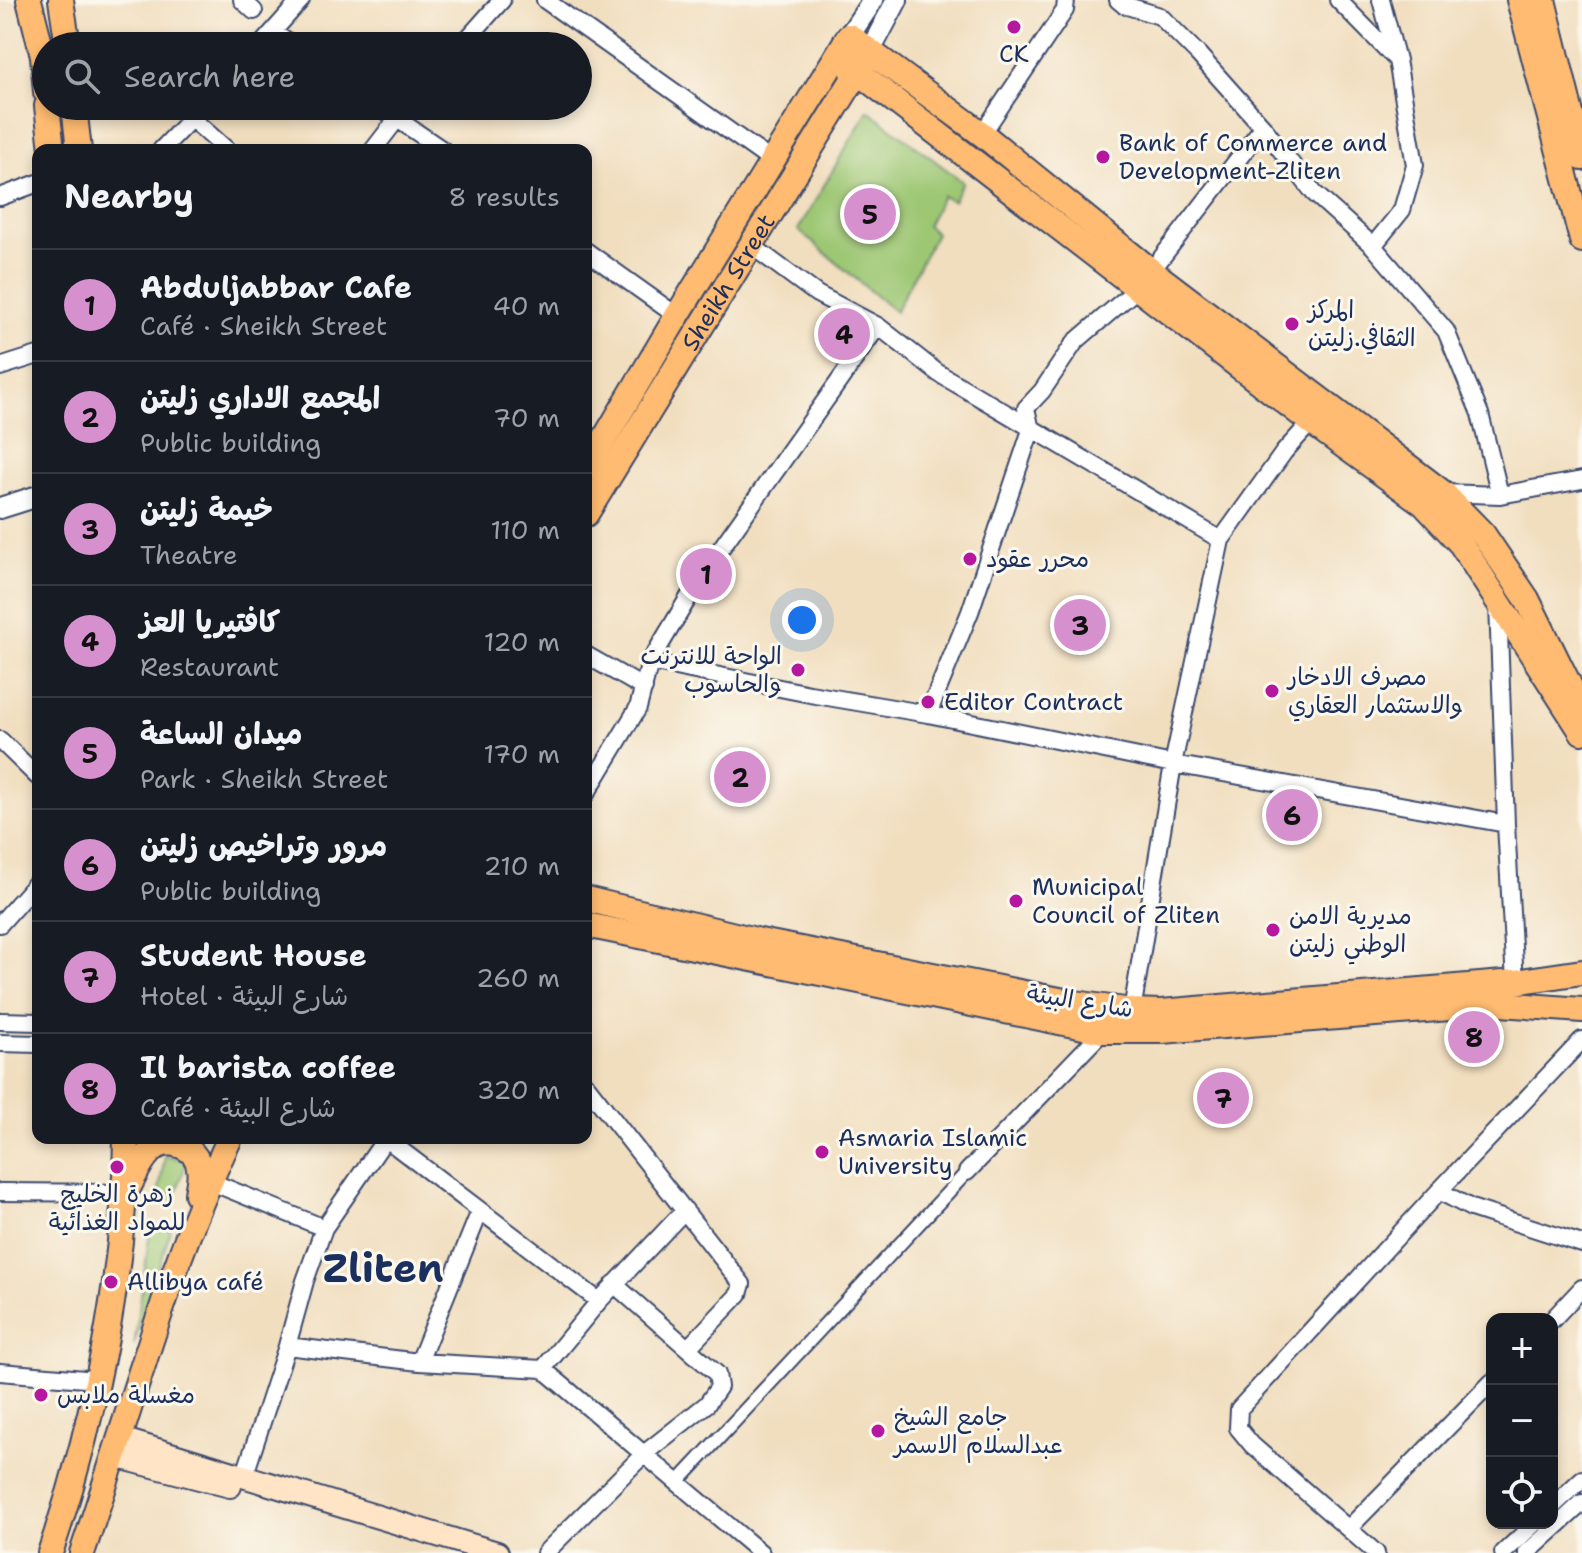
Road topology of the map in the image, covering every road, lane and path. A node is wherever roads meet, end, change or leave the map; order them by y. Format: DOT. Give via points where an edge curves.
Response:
graph roads {
  1 [pos="29,0"];
  2 [pos="301,0"];
  3 [pos="502,0"];
  4 [pos="545,0"];
  5 [pos="873,0"];
  6 [pos="897,0"];
  7 [pos="1066,0"];
  8 [pos="1118,0"];
  9 [pos="1338,0"];
  10 [pos="1381,0"];
  11 [pos="1519,0"];
  12 [pos="1543,0"];
  13 [pos="68,5"];
  14 [pos="37,32"];
  15 [pos="68,32"];
  16 [pos="273,32"];
  17 [pos="473,32"];
  18 [pos="590,32"];
  19 [pos="592,33"];
  20 [pos="843,46"];
  21 [pos="1397,60"];
  22 [pos="864,61"];
  23 [pos="49,120"];
  24 [pos="76,120"];
  25 [pos="189,120"];
  26 [pos="203,120"];
  27 [pos="396,120"];
  28 [pos="411,120"];
  29 [pos="1263,127"];
  30 [pos="982,134"];
  31 [pos="51,144"];
  32 [pos="78,144"];
  33 [pos="167,144"];
  34 [pos="222,144"];
  35 [pos="378,144"];
  36 [pos="437,144"];
  37 [pos="1582,158"];
  38 [pos="773,162"];
  39 [pos="32,185"];
  40 [pos="0,197"];
  41 [pos="1582,240"];
  42 [pos="752,246"];
  43 [pos="1373,246"];
  44 [pos="592,255"];
  45 [pos="1144,279"];
  46 [pos="677,316"];
  47 [pos="878,326"];
  48 [pos="32,357"];
  49 [pos="0,367"];
  50 [pos="1311,422"];
  51 [pos="1031,430"];
  52 [pos="592,460"];
  53 [pos="1582,480"];
  54 [pos="1443,493"];
  55 [pos="1500,495"];
  56 [pos="32,498"];
  57 [pos="592,504"];
  58 [pos="0,508"];
  59 [pos="1221,540"];
  60 [pos="1498,600"];
  61 [pos="592,658"];
  62 [pos="650,662"];
  63 [pos="644,688"];
  64 [pos="1582,711"];
  65 [pos="928,714"];
  66 [pos="1582,732"];
  67 [pos="0,740"];
  68 [pos="1173,764"];
  69 [pos="32,771"];
  70 [pos="592,784"];
  71 [pos="1506,824"];
  72 [pos="32,888"];
  73 [pos="592,901"];
  74 [pos="0,924"];
  75 [pos="592,926"];
  76 [pos="758,950"];
  77 [pos="1582,972"];
  78 [pos="1515,982"];
  79 [pos="1582,1010"];
  80 [pos="1132,1011"];
  81 [pos="0,1021"];
  82 [pos="32,1022"];
  83 [pos="1103,1031"];
  84 [pos="1582,1040"];
  85 [pos="0,1043"];
  86 [pos="32,1044"];
  87 [pos="592,1093"];
  88 [pos="126,1144"];
  89 [pos="227,1144"];
  90 [pos="382,1144"];
  91 [pos="394,1144"];
  92 [pos="967,1172"];
  93 [pos="209,1181"];
  94 [pos="1439,1191"];
  95 [pos="0,1192"];
  96 [pos="126,1193"];
  97 [pos="685,1210"];
  98 [pos="480,1211"];
  99 [pos="194,1220"];
  100 [pos="324,1228"];
  101 [pos="1582,1244"];
  102 [pos="614,1284"];
  103 [pos="1582,1288"];
  104 [pos="599,1301"];
  105 [pos="1558,1314"];
  106 [pos="287,1346"];
  107 [pos="688,1348"];
  108 [pos="419,1362"];
  109 [pos="543,1369"];
  110 [pos="0,1372"];
  111 [pos="97,1380"];
  112 [pos="1489,1385"];
  113 [pos="118,1447"];
  114 [pos="645,1453"];
  115 [pos="244,1477"];
  116 [pos="1582,1479"];
  117 [pos="677,1483"];
  118 [pos="1558,1501"];
  119 [pos="1582,1503"];
  120 [pos="1349,1528"];
  121 [pos="1529,1529"];
  122 [pos="751,1550"];
  123 [pos="50,1553"];
  124 [pos="82,1553"];
  125 [pos="444,1553"];
  126 [pos="497,1553"];
  127 [pos="545,1553"];
  128 [pos="1376,1553"];
  129 [pos="1503,1553"];
  130 [pos="1527,1553"];
  1 -- 14 [label="main road"];
  2 -- 16 [label="street"];
  3 -- 17 [label="street"];
  4 -- 18 [label="street"];
  5 -- 20 [label="street"];
  6 -- 22 [label="street"];
  7 -- 30 [label="street" via="1065,10"];
  8 -- 29 [label="street" via="1160,16"];
  9 -- 21 [label="street"];
  10 -- 21 [label="street"];
  11 -- 41 [label="main road"];
  12 -- 37 [label="main road"];
  13 -- 15 [label="main road"];
  19 -- 38 [label="street"];
  20 -- 22 [label="main road"];
  20 -- 38 [label="main road, Sheikh Street"];
  21 -- 43 [label="street" via="1415,165 1402,210"];
  22 -- 30 [label="main road"];
  22 -- 42 [label="main road, Sheikh Street"];
  22 -- 45 [label="main road"];
  23 -- 31 [label="main road"];
  24 -- 32 [label="main road"];
  25 -- 33 [label="street"];
  26 -- 34 [label="street"];
  27 -- 35 [label="street"];
  28 -- 36 [label="street"];
  29 -- 43 [label="street" via="1314,193"];
  29 -- 45 [label="street"];
  30 -- 45 [label="main road"];
  38 -- 46 [label="main road, Sheikh Street"];
  39 -- 40 [label="street"];
  42 -- 47 [label="street" via="817,294"];
  42 -- 57 [label="main road, Sheikh Street"];
  43 -- 55 [label="street" via="1446,331 1480,414"];
  44 -- 46 [label="street"];
  45 -- 50 [label="main road"];
  45 -- 51 [label="street" via="1075,342 1026,408"];
  45 -- 54 [label="main road"];
  46 -- 52 [label="main road, Sheikh Street"];
  47 -- 51 [label="street" via="938,373"];
  47 -- 62 [label="street" via="702,575"];
  48 -- 49 [label="street"];
  50 -- 59 [label="street"];
  50 -- 60 [label="main road" via="1424,504 1461,544"];
  51 -- 59 [label="street"];
  51 -- 65 [label="street" via="970,612"];
  53 -- 55 [label="street"];
  54 -- 55 [label="street"];
  54 -- 64 [label="main road" via="1483,534 1527,599"];
  56 -- 58 [label="street"];
  59 -- 68 [label="street"];
  60 -- 66 [label="main road"];
  60 -- 71 [label="street"];
  61 -- 63 [label="street"];
  62 -- 63 [label="street"];
  62 -- 65 [label="street"];
  63 -- 70 [label="street" via="638,708"];
  65 -- 68 [label="street"];
  67 -- 69 [label="street"];
  68 -- 71 [label="street"];
  68 -- 80 [label="street"];
  71 -- 78 [label="street"];
  72 -- 74 [label="street"];
  73 -- 76 [label="main road, شارع البيئة"];
  75 -- 76 [label="main road, شارع البيئة"];
  76 -- 80 [label="main road, شارع البيئة"];
  76 -- 83 [label="main road, شارع البيئة"];
  77 -- 78 [label="main road, شارع البيئة"];
  78 -- 80 [label="main road, شارع البيئة"];
  79 -- 83 [label="main road, شارع البيئة" via="1500,1004 1162,1031"];
  81 -- 82 [label="street"];
  83 -- 92 [label="street"];
  84 -- 94 [label="street"];
  85 -- 86 [label="street"];
  87 -- 97 [label="street"];
  88 -- 96 [label="main road"];
  89 -- 93 [label="main road"];
  90 -- 100 [label="street"];
  91 -- 98 [label="street"];
  92 -- 117 [label="street"];
  93 -- 99 [label="main road"];
  93 -- 100 [label="street"];
  94 -- 101 [label="street" via="1471,1208"];
  94 -- 120 [label="street" via="1237,1415 1238,1428 1252,1445"];
  95 -- 96 [label="street"];
  96 -- 99 [label="main road" via="148,1153 165,1144 184,1146 200,1169"];
  96 -- 111 [label="main road"];
  97 -- 102 [label="street"];
  97 -- 107 [label="street" via="742,1284 739,1294"];
  98 -- 104 [label="street"];
  98 -- 108 [label="street"];
  99 -- 113 [label="main road"];
  100 -- 106 [label="street"];
  102 -- 104 [label="street"];
  102 -- 107 [label="street"];
  103 -- 105 [label="street"];
  104 -- 109 [label="street"];
  106 -- 108 [label="street"];
  106 -- 115 [label="street"];
  107 -- 114 [label="street" via="717,1374 719,1387 707,1404"];
  108 -- 109 [label="street"];
  109 -- 114 [label="street"];
  110 -- 111 [label="street"];
  111 -- 123 [label="main road" via="83,1449"];
  112 -- 120 [label="street"];
  113 -- 115 [label="main road"];
  113 -- 124 [label="main road"];
  113 -- 125 [label="main road"];
  114 -- 117 [label="street"];
  114 -- 127 [label="street"];
  115 -- 126 [label="main road"];
  116 -- 118 [label="street"];
  117 -- 122 [label="street"];
  119 -- 130 [label="street"];
  120 -- 128 [label="street"];
  121 -- 129 [label="street"];
}
